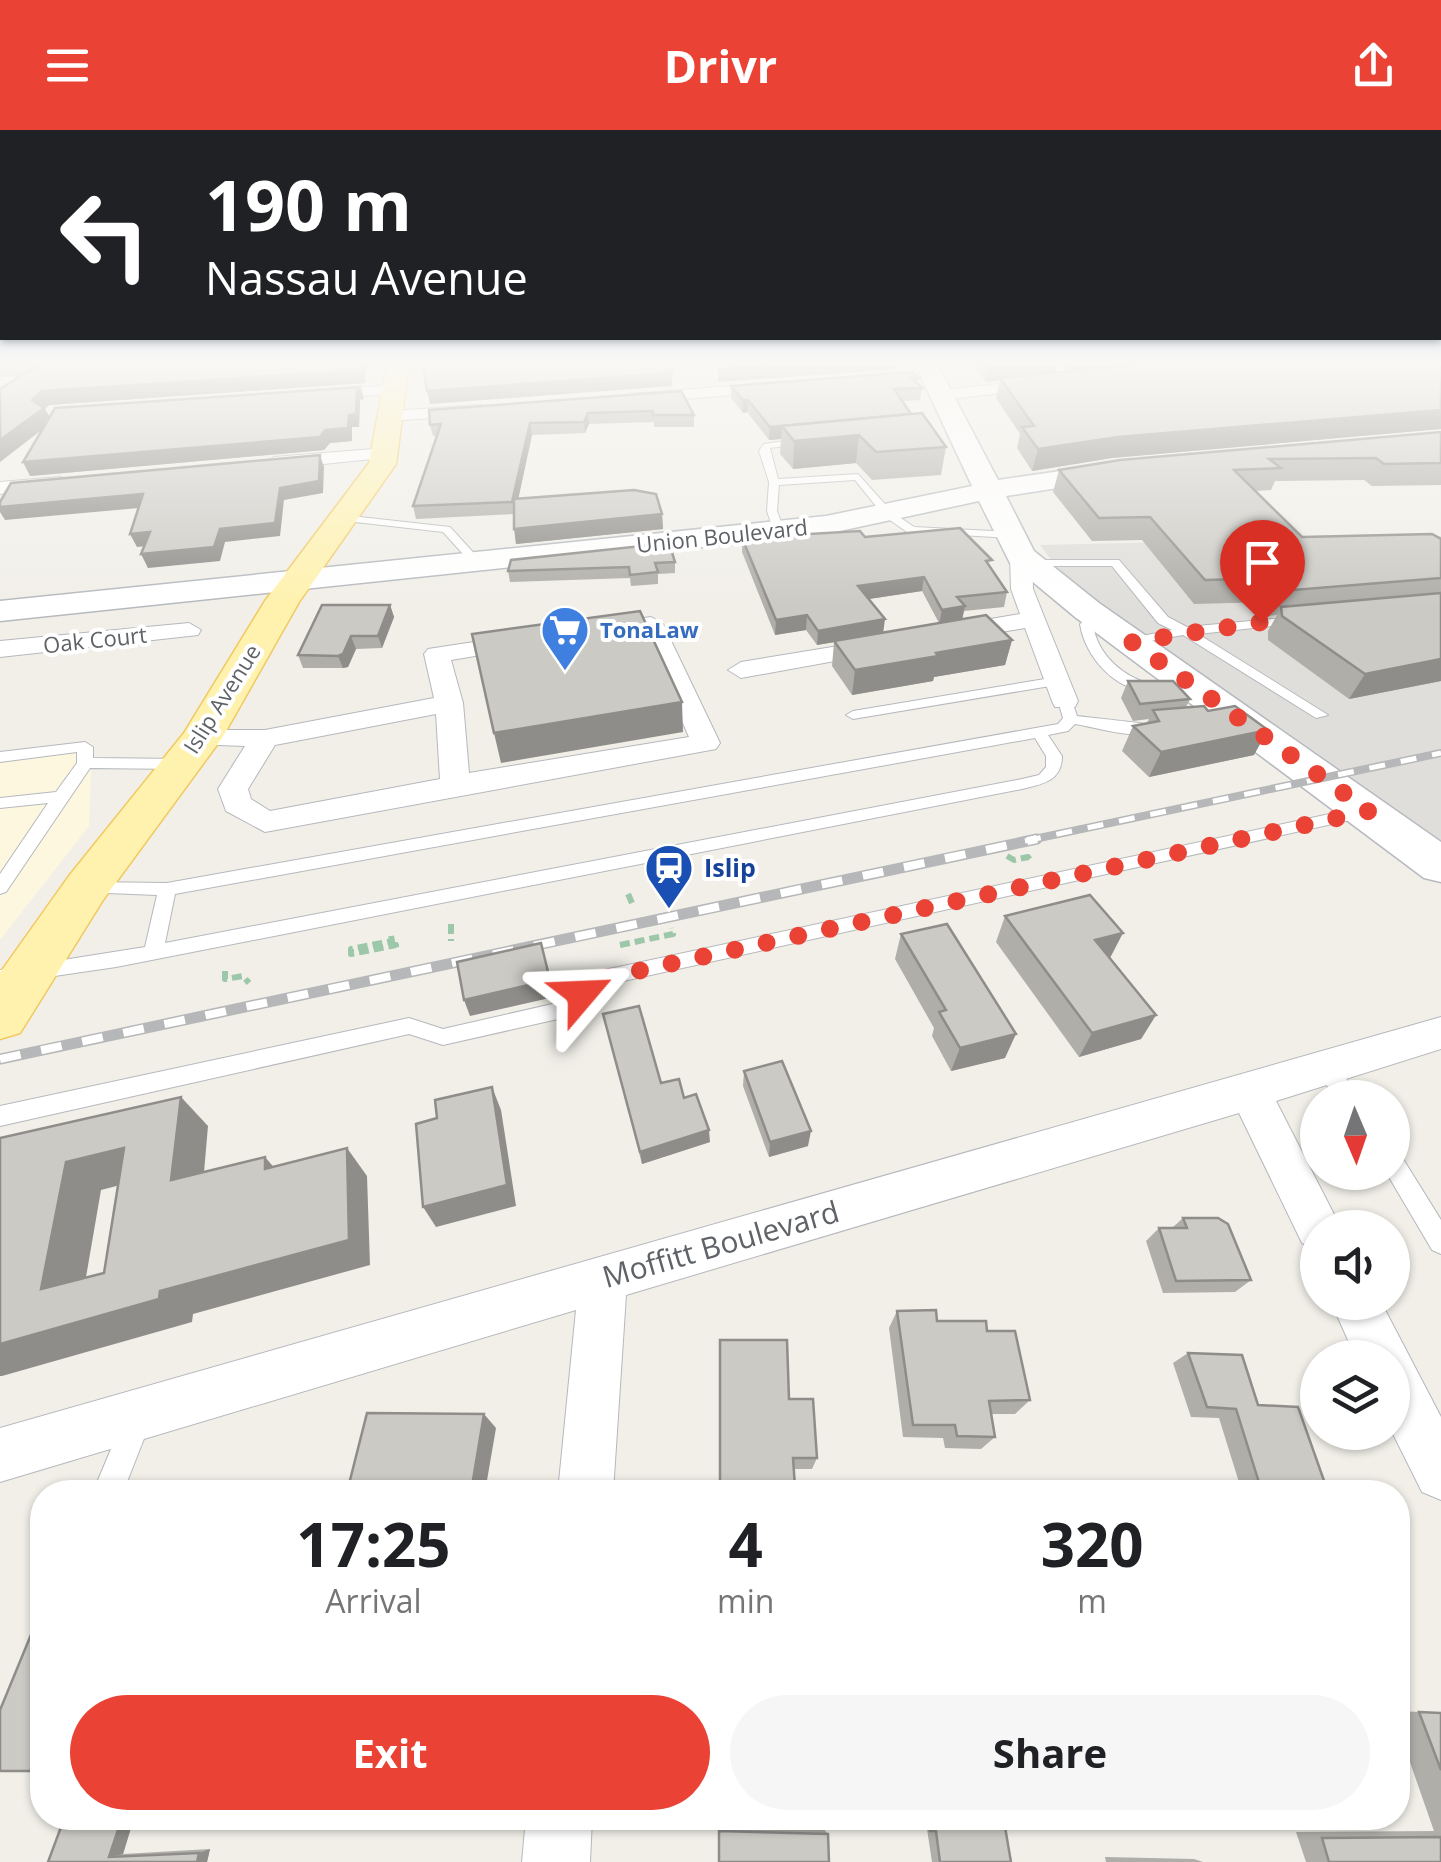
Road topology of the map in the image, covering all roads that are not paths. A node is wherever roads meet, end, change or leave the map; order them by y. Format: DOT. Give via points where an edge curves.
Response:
graph roads {
  1 [pos="387,445"];
  2 [pos="779,445"];
  3 [pos="963,445"];
  4 [pos="386,453"];
  5 [pos="253,465"];
  6 [pos="1150,466"];
  7 [pos="78,481"];
  8 [pos="774,482"];
  9 [pos="0,488"];
  10 [pos="992,492"];
  11 [pos="888,514"];
  12 [pos="342,518"];
  13 [pos="778,530"];
  14 [pos="1020,551"];
  15 [pos="476,562"];
  16 [pos="296,581"];
  17 [pos="1084,607"];
  18 [pos="1030,610"];
  19 [pos="0,611"];
  20 [pos="1322,617"];
  21 [pos="189,630"];
  22 [pos="1185,631"];
  23 [pos="1132,642"];
  24 [pos="0,649"];
  25 [pos="741,670"];
  26 [pos="1178,689"];
  27 [pos="1065,700"];
  28 [pos="448,703"];
  29 [pos="853,715"];
  30 [pos="1321,715"];
  31 [pos="1169,728"];
  32 [pos="1040,732"];
  33 [pos="264,738"];
  34 [pos="191,751"];
  35 [pos="0,757"];
  36 [pos="85,763"];
  37 [pos="248,766"];
  38 [pos="455,785"];
  39 [pos="61,797"];
  40 [pos="0,803"];
  41 [pos="1361,805"];
  42 [pos="1441,866"];
  43 [pos="0,888"];
  44 [pos="86,888"];
  45 [pos="167,889"];
  46 [pos="154,951"];
  47 [pos="9,990"];
  48 [pos="1441,1033"];
  49 [pos="1344,1080"];
  50 [pos="1300,1087"];
  51 [pos="1250,1092"];
  52 [pos="0,1116"];
  53 [pos="1409,1190"];
  54 [pos="1309,1210"];
  55 [pos="1441,1242"];
  56 [pos="603,1278"];
  57 [pos="1410,1412"];
  58 [pos="140,1414"];
  59 [pos="0,1455"];
  60 [pos="1441,1473"];
  61 [pos="113,1480"];
  62 [pos="587,1480"];
  63 [pos="559,1830"];
  64 [pos="556,1862"];
  1 -- 4 [label="main road, Islip Avenue"];
  2 -- 8 [label="lane" via="764,451"];
  3 -- 10 [label="main road"];
  4 -- 5 [label="street"];
  4 -- 12 [label="main road, Islip Avenue"];
  6 -- 10 [label="main road, Union Boulevard"];
  7 -- 9 [label="street"];
  8 -- 11 [label="lane" via="858,477"];
  8 -- 13 [label="lane"];
  10 -- 11 [label="main road, Union Boulevard"];
  10 -- 14 [label="main road"];
  11 -- 13 [label="main road, Union Boulevard"];
  11 -- 14 [label="lane" via="911,530"];
  12 -- 15 [label="lane" via="446,529"];
  12 -- 16 [label="main road, Islip Avenue"];
  13 -- 15 [label="main road, Union Boulevard"];
  14 -- 17 [label="main road"];
  14 -- 18 [label="street"];
  14 -- 22 [label="lane" via="1115,562 1163,620"];
  15 -- 16 [label="main road, Union Boulevard"];
  16 -- 19 [label="main road, Union Boulevard"];
  16 -- 34 [label="main road, Islip Avenue"];
  17 -- 18 [label="street"];
  17 -- 23 [label="main road"];
  17 -- 26 [label="lane" via="1085,630 1119,676 1144,688"];
  18 -- 25 [label="street" via="912,640"];
  18 -- 27 [label="street"];
  20 -- 22 [label="lane"];
  21 -- 24 [label="street, Oak Court"];
  22 -- 23 [label="lane"];
  22 -- 30 [label="lane"];
  23 -- 26 [label="main road"];
  26 -- 41 [label="main road"];
  27 -- 29 [label="lane"];
  27 -- 31 [label="lane" via="1131,729"];
  27 -- 32 [label="lane" via="1063,728"];
  28 -- 33 [label="street"];
  28 -- 38 [label="street"];
  28 -- 38 [label="street" via="437,654 652,624 706,743"];
  32 -- 45 [label="lane"];
  32 -- 46 [label="lane" via="1054,768 1022,784"];
  33 -- 34 [label="street"];
  33 -- 37 [label="street"];
  34 -- 36 [label="lane"];
  34 -- 37 [label="street"];
  34 -- 44 [label="main road, Islip Avenue"];
  35 -- 36 [label="lane" via="86,748"];
  36 -- 39 [label="lane"];
  37 -- 38 [label="street" via="233,789 236,804 265,822"];
  39 -- 40 [label="lane"];
  39 -- 43 [label="lane"];
  41 -- 42 [label="main road"];
  41 -- 52 [label="lane" via="596,980 568,1009 443,1036 409,1026"];
  44 -- 45 [label="lane"];
  44 -- 47 [label="main road, Islip Avenue"];
  45 -- 46 [label="lane"];
  46 -- 47 [label="lane"];
  48 -- 49 [label="street, Moffitt Boulevard"];
  50 -- 51 [label="street, Moffitt Boulevard"];
  51 -- 54 [label="street"];
  51 -- 56 [label="street, Moffitt Boulevard"];
  53 -- 55 [label="lane"];
  56 -- 58 [label="street, Moffitt Boulevard"];
  56 -- 62 [label="street"];
  57 -- 60 [label="street"];
  58 -- 59 [label="street, Moffitt Boulevard"];
  58 -- 61 [label="lane"];
  63 -- 64 [label="street"];
}
